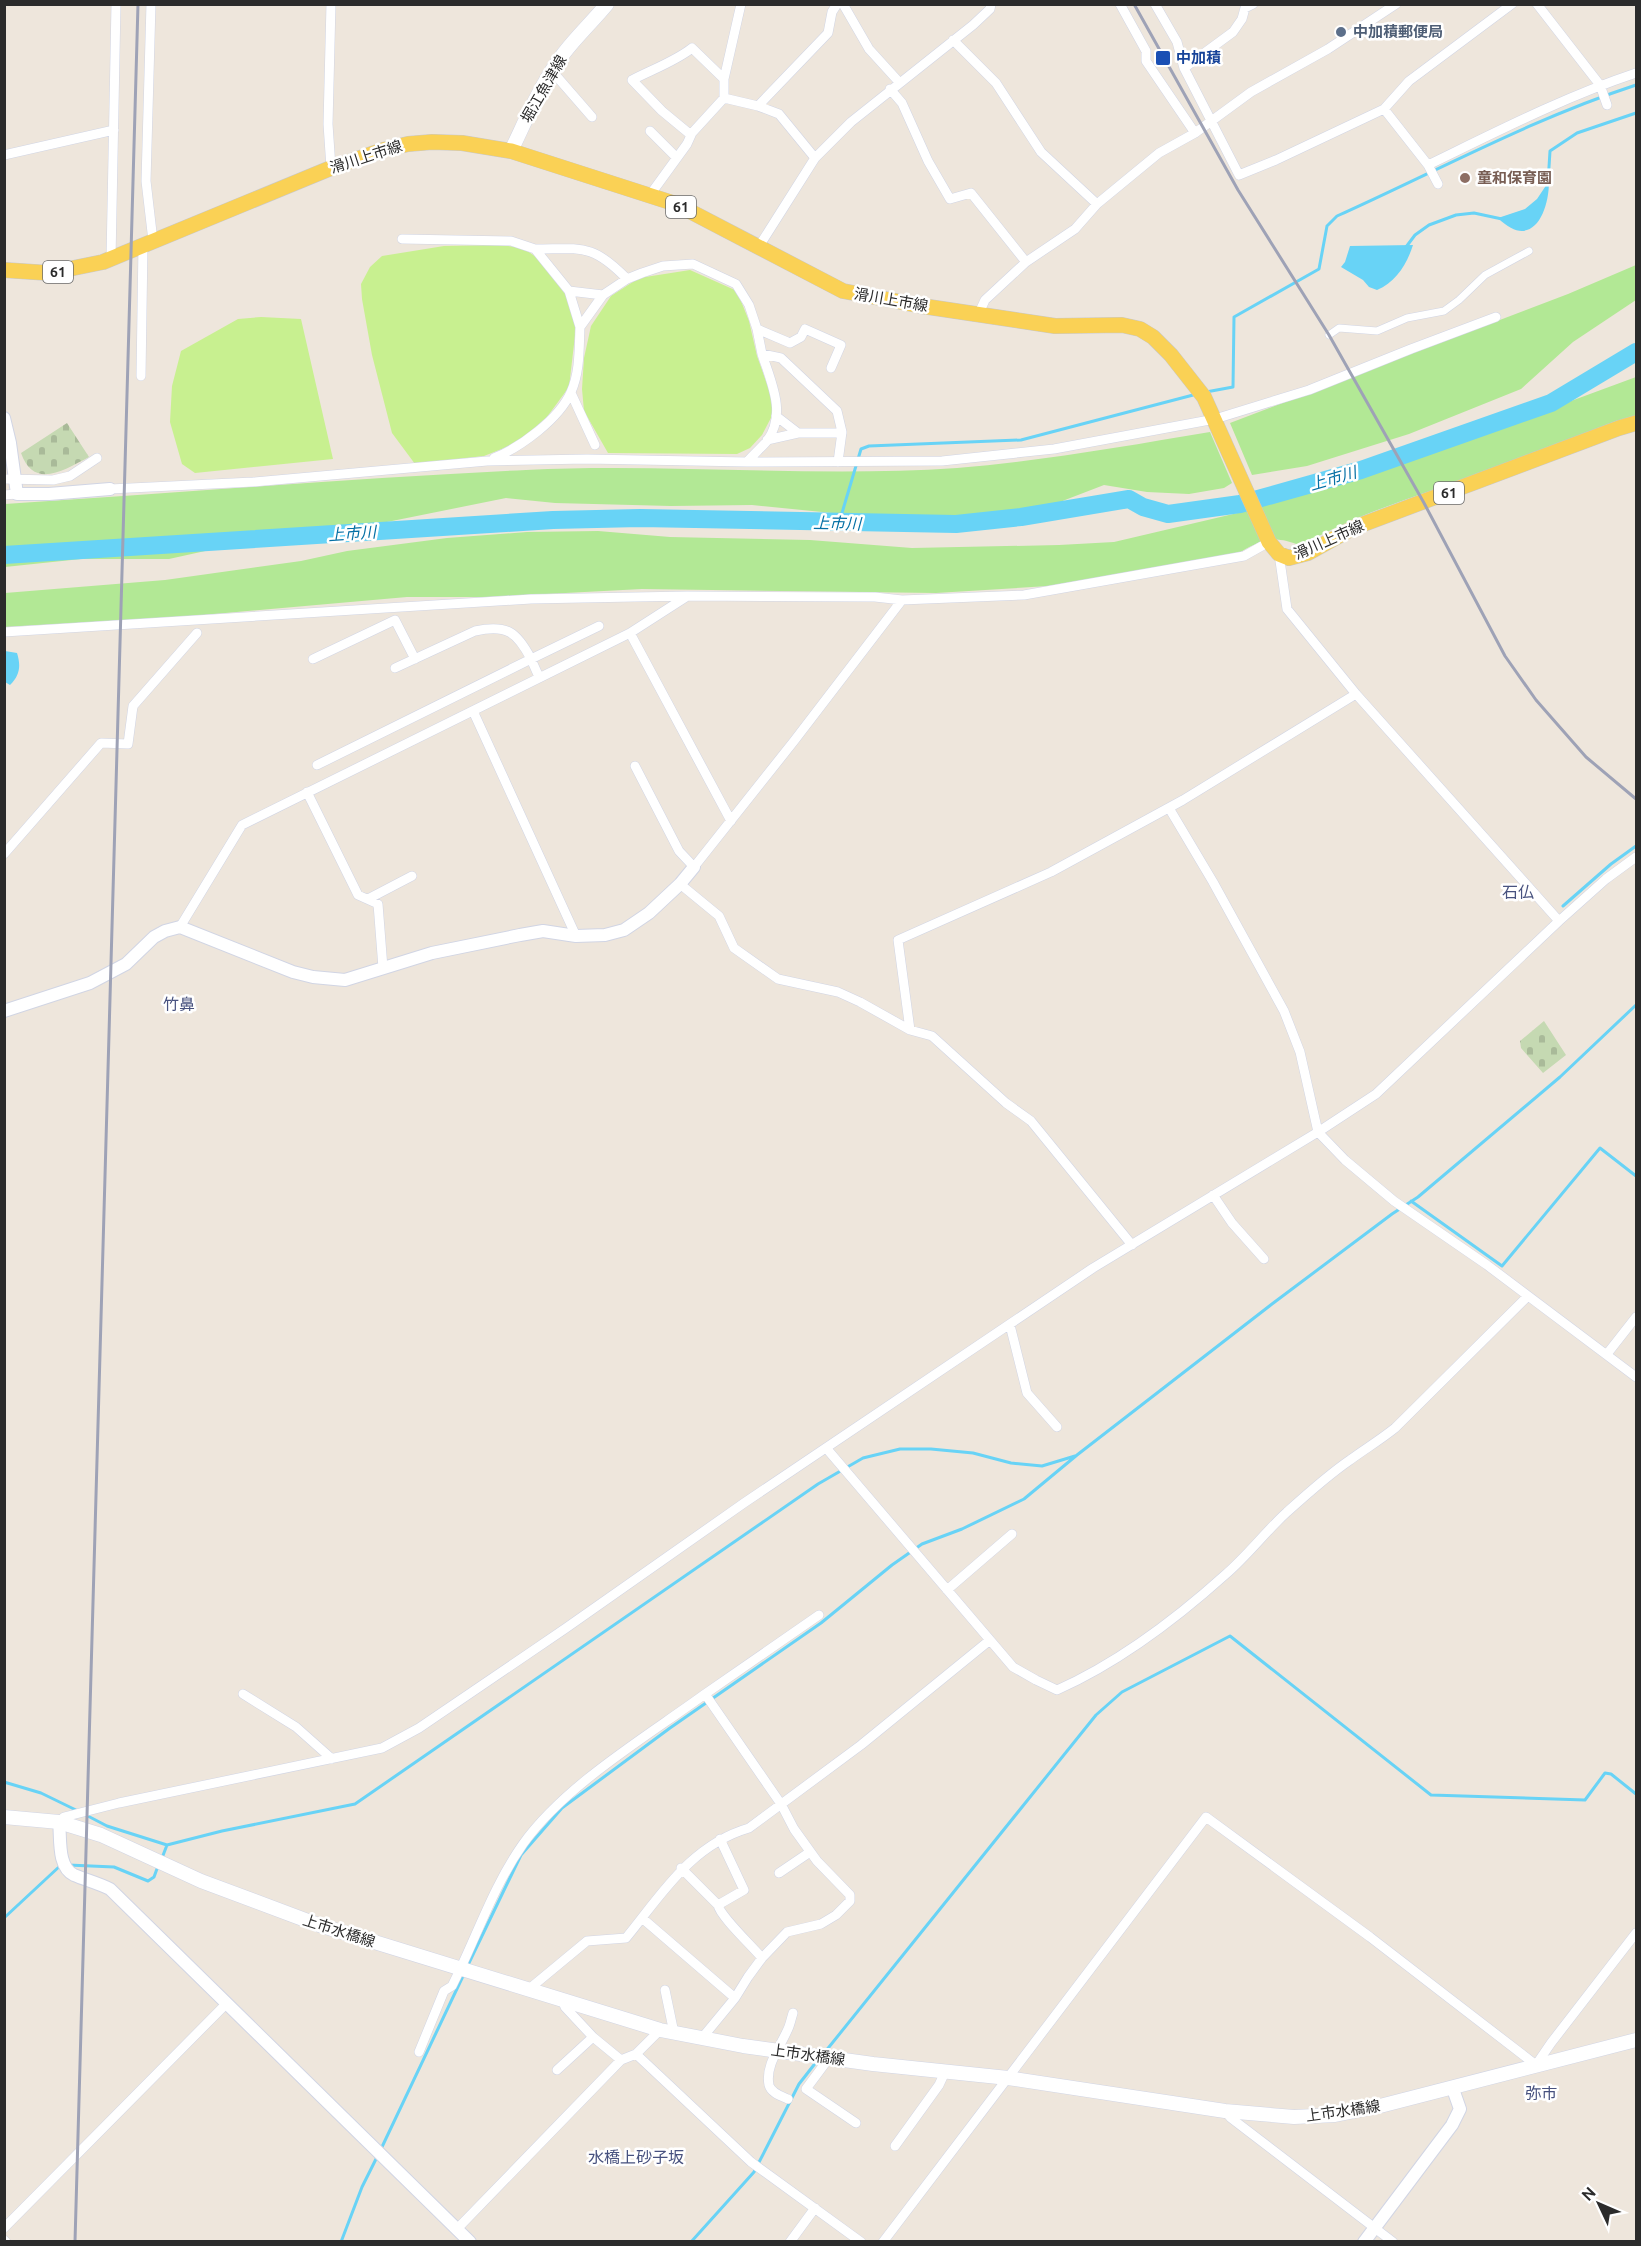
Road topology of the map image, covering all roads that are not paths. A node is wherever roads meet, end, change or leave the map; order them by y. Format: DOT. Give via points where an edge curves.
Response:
graph roads {
  1 [pos="116,4"];
  2 [pos="151,4"];
  3 [pos="331,4"];
  4 [pos="607,4"];
  5 [pos="741,4"];
  6 [pos="837,4"];
  7 [pos="843,4"];
  8 [pos="1120,4"];
  9 [pos="1155,4"];
  10 [pos="1396,4"];
  11 [pos="1512,4"];
  12 [pos="1537,4"];
  13 [pos="992,6"];
  14 [pos="1247,6"];
  15 [pos="953,40"];
  16 [pos="1184,68"];
  17 [pos="552,71"];
  18 [pos="1636,74"];
  19 [pos="724,79"];
  20 [pos="899,82"];
  21 [pos="1600,85"];
  22 [pos="890,89"];
  23 [pos="724,98"];
  24 [pos="1607,105"];
  25 [pos="758,106"];
  26 [pos="1384,109"];
  27 [pos="592,117"];
  28 [pos="1210,121"];
  29 [pos="114,130"];
  30 [pos="650,131"];
  31 [pos="1195,133"];
  32 [pos="691,135"];
  33 [pos="511,151"];
  34 [pos="4,155"];
  35 [pos="677,158"];
  36 [pos="815,158"];
  37 [pos="1428,165"];
  38 [pos="331,168"];
  39 [pos="1438,184"];
  40 [pos="650,195"];
  41 [pos="1097,204"];
  42 [pos="402,239"];
  43 [pos="148,243"];
  44 [pos="758,248"];
  45 [pos="535,249"];
  46 [pos="1528,251"];
  47 [pos="111,259"];
  48 [pos="1026,262"];
  49 [pos="4,270"];
  50 [pos="627,279"];
  51 [pos="568,291"];
  52 [pos="603,295"];
  53 [pos="979,314"];
  54 [pos="1496,317"];
  55 [pos="580,327"];
  56 [pos="757,329"];
  57 [pos="1329,334"];
  58 [pos="762,354"];
  59 [pos="831,368"];
  60 [pos="141,376"];
  61 [pos="571,393"];
  62 [pos="776,416"];
  63 [pos="4,418"];
  64 [pos="1215,419"];
  65 [pos="1636,423"];
  66 [pos="798,433"];
  67 [pos="842,434"];
  68 [pos="767,440"];
  69 [pos="595,445"];
  70 [pos="97,458"];
  71 [pos="487,461"];
  72 [pos="747,462"];
  73 [pos="838,462"];
  74 [pos="10,480"];
  75 [pos="110,489"];
  76 [pos="10,495"];
  77 [pos="1274,548"];
  78 [pos="687,596"];
  79 [pos="902,600"];
  80 [pos="599,626"];
  81 [pos="4,632"];
  82 [pos="196,633"];
  83 [pos="630,633"];
  84 [pos="313,659"];
  85 [pos="416,659"];
  86 [pos="531,659"];
  87 [pos="395,668"];
  88 [pos="539,677"];
  89 [pos="1356,694"];
  90 [pos="472,711"];
  91 [pos="317,765"];
  92 [pos="635,766"];
  93 [pos="307,792"];
  94 [pos="1169,808"];
  95 [pos="731,820"];
  96 [pos="4,854"];
  97 [pos="1636,857"];
  98 [pos="694,867"];
  99 [pos="412,876"];
  100 [pos="680,884"];
  101 [pos="368,899"];
  102 [pos="1559,921"];
  103 [pos="180,927"];
  104 [pos="576,936"];
  105 [pos="383,968"];
  106 [pos="6,1008"];
  107 [pos="910,1030"];
  108 [pos="1318,1132"];
  109 [pos="1213,1195"];
  110 [pos="1132,1245"];
  111 [pos="1264,1259"];
  112 [pos="1528,1296"];
  113 [pos="1636,1317"];
  114 [pos="1010,1325"];
  115 [pos="1607,1354"];
  116 [pos="1636,1377"];
  117 [pos="1057,1427"];
  118 [pos="827,1449"];
  119 [pos="1012,1534"];
  120 [pos="947,1590"];
  121 [pos="819,1615"];
  122 [pos="990,1640"];
  123 [pos="243,1694"];
  124 [pos="705,1694"];
  125 [pos="332,1759"];
  126 [pos="781,1804"];
  127 [pos="4,1817"];
  128 [pos="59,1822"];
  129 [pos="720,1839"];
  130 [pos="810,1852"];
  131 [pos="681,1868"];
  132 [pos="779,1873"];
  133 [pos="718,1905"];
  134 [pos="642,1918"];
  135 [pos="1636,1933"];
  136 [pos="762,1958"];
  137 [pos="461,1969"];
  138 [pos="529,1989"];
  139 [pos="665,1990"];
  140 [pos="735,1998"];
  141 [pos="562,1999"];
  142 [pos="227,2003"];
  143 [pos="793,2013"];
  144 [pos="667,2031"];
  145 [pos="593,2037"];
  146 [pos="702,2038"];
  147 [pos="1636,2040"];
  148 [pos="776,2051"];
  149 [pos="419,2052"];
  150 [pos="636,2054"];
  151 [pos="829,2058"];
  152 [pos="621,2060"];
  153 [pos="1536,2066"];
  154 [pos="557,2070"];
  155 [pos="945,2072"];
  156 [pos="1008,2078"];
  157 [pos="1453,2089"];
  158 [pos="788,2099"];
  159 [pos="1225,2111"];
  160 [pos="856,2123"];
  161 [pos="895,2146"];
  162 [pos="815,2208"];
  163 [pos="4,2228"];
  164 [pos="1374,2228"];
  165 [pos="457,2229"];
  166 [pos="470,2241"];
  167 [pos="790,2241"];
  168 [pos="861,2241"];
  169 [pos="883,2241"];
  170 [pos="1364,2241"];
  171 [pos="1393,2241"];
  1 -- 29 [label="street"];
  2 -- 43 [label="street"];
  3 -- 38 [label="street"];
  4 -- 17 [label="main road, 堀江魚津線"];
  5 -- 19 [label="street"];
  6 -- 25 [label="street" via="828,33"];
  7 -- 20 [label="street" via="869,49"];
  8 -- 31 [label="street" via="1146,51 1146,62"];
  9 -- 16 [label="street" via="1177,42"];
  10 -- 28 [label="street"];
  11 -- 26 [label="street" via="1409,81"];
  12 -- 21 [label="street"];
  13 -- 15 [label="street"];
  14 -- 16 [label="street" via="1233,32"];
  15 -- 20 [label="street"];
  15 -- 41 [label="street" via="996,83 1041,152"];
  16 -- 28 [label="street"];
  17 -- 27 [label="street"];
  17 -- 33 [label="main road, 堀江魚津線"];
  18 -- 21 [label="street"];
  19 -- 23 [label="street"];
  19 -- 32 [label="street" via="692,48 682,57 632,80"];
  20 -- 22 [label="street"];
  21 -- 24 [label="street"];
  21 -- 37 [label="street"];
  22 -- 36 [label="street"];
  22 -- 48 [label="street" via="902,103 950,199 971,193"];
  23 -- 25 [label="street"];
  23 -- 32 [label="street"];
  25 -- 36 [label="street" via="779,114"];
  26 -- 28 [label="street" via="1239,175"];
  26 -- 37 [label="street"];
  28 -- 31 [label="street"];
  29 -- 34 [label="street"];
  29 -- 47 [label="street"];
  30 -- 35 [label="street"];
  31 -- 41 [label="street" via="1159,153"];
  32 -- 35 [label="street"];
  33 -- 38 [label="main road, 滑川上市線 / 61" via="462,143 408,144"];
  33 -- 40 [label="main road, 滑川上市線 / 61"];
  35 -- 40 [label="street"];
  36 -- 44 [label="street"];
  37 -- 39 [label="street"];
  38 -- 43 [label="main road, 滑川上市線 / 61"];
  40 -- 44 [label="main road, 滑川上市線 / 61" via="676,204"];
  41 -- 48 [label="street" via="1075,229"];
  42 -- 45 [label="street" via="511,240"];
  43 -- 47 [label="main road, 滑川上市線 / 61"];
  43 -- 60 [label="street"];
  44 -- 53 [label="main road, 滑川上市線 / 61" via="843,291"];
  45 -- 50 [label="street" via="596,253"];
  45 -- 51 [label="street"];
  46 -- 57 [label="street" via="1485,275 1444,311 1407,318 1377,332 1339,328"];
  47 -- 49 [label="main road, 滑川上市線 / 61" via="49,273"];
  48 -- 53 [label="street" via="985,300"];
  50 -- 52 [label="street"];
  50 -- 56 [label="street" via="663,266 693,264 736,284"];
  51 -- 52 [label="street"];
  51 -- 55 [label="street"];
  52 -- 55 [label="street"];
  53 -- 64 [label="main road, 滑川上市線 / 61" via="1055,326 1122,325 1140,329 1154,337 1193,381"];
  54 -- 64 [label="street" via="1309,390"];
  55 -- 61 [label="street" via="579,363"];
  56 -- 58 [label="street"];
  56 -- 59 [label="street" via="790,343 801,337 805,328 841,345"];
  58 -- 62 [label="street" via="777,401"];
  58 -- 67 [label="street" via="781,358 837,411"];
  61 -- 69 [label="street"];
  61 -- 71 [label="street" via="532,438"];
  62 -- 66 [label="street"];
  62 -- 68 [label="street"];
  63 -- 74 [label="street"];
  64 -- 73 [label="street" via="1054,449 942,461"];
  64 -- 77 [label="main road, 滑川上市線 / 61"];
  65 -- 77 [label="main road, 滑川上市線 / 61" via="1353,528 1308,553 1289,558"];
  66 -- 67 [label="street"];
  66 -- 68 [label="street"];
  67 -- 73 [label="street"];
  68 -- 72 [label="street"];
  70 -- 74 [label="street" via="70,476"];
  71 -- 72 [label="street"];
  71 -- 75 [label="street" via="253,482"];
  72 -- 73 [label="street"];
  74 -- 76 [label="street"];
  75 -- 76 [label="street"];
  77 -- 79 [label="street" via="1024,595"];
  77 -- 89 [label="street" via="1287,609"];
  78 -- 79 [label="street"];
  78 -- 81 [label="street" via="531,599"];
  78 -- 83 [label="street"];
  79 -- 95 [label="street"];
  80 -- 86 [label="street"];
  82 -- 96 [label="street" via="133,706 128,744 101,743"];
  83 -- 88 [label="street"];
  83 -- 95 [label="street"];
  84 -- 85 [label="street" via="395,620"];
  85 -- 86 [label="street" via="487,629 520,638"];
  85 -- 87 [label="street"];
  86 -- 88 [label="street"];
  86 -- 91 [label="street"];
  88 -- 90 [label="street"];
  89 -- 94 [label="street"];
  89 -- 102 [label="street"];
  90 -- 93 [label="street"];
  90 -- 104 [label="street"];
  92 -- 98 [label="street" via="679,851"];
  93 -- 101 [label="street" via="358,895"];
  93 -- 103 [label="street" via="242,825"];
  94 -- 107 [label="street" via="1051,872 898,940"];
  94 -- 108 [label="street" via="1284,1011 1300,1052"];
  95 -- 98 [label="street"];
  97 -- 102 [label="street"];
  98 -- 100 [label="street"];
  99 -- 101 [label="street"];
  100 -- 104 [label="street" via="624,930"];
  100 -- 107 [label="street" via="719,916 734,948 778,979 837,992"];
  101 -- 105 [label="street" via="378,904"];
  102 -- 108 [label="street" via="1376,1094"];
  103 -- 105 [label="street" via="313,977 345,980"];
  103 -- 106 [label="street" via="154,937 126,964 90,983"];
  104 -- 105 [label="street" via="543,931 432,953"];
  107 -- 110 [label="street" via="932,1036 1031,1121"];
  108 -- 109 [label="street"];
  108 -- 112 [label="street" via="1394,1201"];
  109 -- 110 [label="street"];
  109 -- 111 [label="street"];
  110 -- 114 [label="street"];
  112 -- 115 [label="street"];
  112 -- 122 [label="street" via="1395,1428 1286,1514 1191,1604 1120,1656 1058,1689 1013,1667"];
  113 -- 115 [label="street"];
  114 -- 117 [label="street" via="1027,1393"];
  114 -- 118 [label="street"];
  115 -- 116 [label="street"];
  118 -- 120 [label="street"];
  118 -- 125 [label="street" via="419,1728 382,1748"];
  119 -- 120 [label="street"];
  120 -- 122 [label="street"];
  121 -- 124 [label="street"];
  122 -- 126 [label="street"];
  123 -- 125 [label="street" via="296,1727"];
  124 -- 126 [label="street"];
  124 -- 137 [label="street" via="579,1785 543,1821 523,1844 498,1887"];
  125 -- 128 [label="street" via="119,1803 64,1817"];
  126 -- 129 [label="street" via="748,1828"];
  126 -- 130 [label="street"];
  127 -- 128 [label="main road, 上市水橋線"];
  128 -- 137 [label="main road, 上市水橋線" via="100,1835 256,1903"];
  128 -- 142 [label="street" via="66,1869 110,1889"];
  129 -- 131 [label="street"];
  129 -- 133 [label="street" via="744,1890"];
  130 -- 132 [label="street"];
  130 -- 136 [label="street" via="850,1895 850,1901 821,1924 787,1932"];
  131 -- 133 [label="street"];
  131 -- 134 [label="street"];
  133 -- 136 [label="street"];
  134 -- 138 [label="street" via="626,1938 587,1941"];
  134 -- 140 [label="street"];
  135 -- 153 [label="street"];
  136 -- 140 [label="street"];
  137 -- 138 [label="main road, 上市水橋線"];
  137 -- 149 [label="street" via="452,1986 444,1991"];
  138 -- 141 [label="main road, 上市水橋線"];
  139 -- 144 [label="street"];
  140 -- 146 [label="street"];
  141 -- 144 [label="main road, 上市水橋線"];
  141 -- 145 [label="street"];
  142 -- 163 [label="street"];
  142 -- 165 [label="street"];
  143 -- 148 [label="street"];
  144 -- 146 [label="main road, 上市水橋線"];
  144 -- 150 [label="street"];
  145 -- 152 [label="street"];
  145 -- 154 [label="street"];
  146 -- 148 [label="main road, 上市水橋線"];
  147 -- 153 [label="main road, 上市水橋線"];
  148 -- 151 [label="main road, 上市水橋線"];
  148 -- 158 [label="street" via="769,2086"];
  150 -- 152 [label="street"];
  150 -- 162 [label="street" via="751,2162"];
  151 -- 155 [label="main road, 上市水橋線"];
  151 -- 160 [label="street" via="806,2089"];
  152 -- 165 [label="street"];
  153 -- 156 [label="street" via="1206,1817"];
  153 -- 157 [label="main road, 上市水橋線"];
  155 -- 156 [label="main road, 上市水橋線"];
  155 -- 161 [label="street"];
  156 -- 159 [label="main road, 上市水橋線"];
  156 -- 169 [label="street"];
  157 -- 159 [label="main road, 上市水橋線" via="1335,2115 1294,2117"];
  157 -- 164 [label="street" via="1460,2109 1452,2125"];
  159 -- 164 [label="street"];
  162 -- 167 [label="street"];
  162 -- 168 [label="street"];
  164 -- 170 [label="street"];
  164 -- 171 [label="street"];
  165 -- 166 [label="street"];
}
